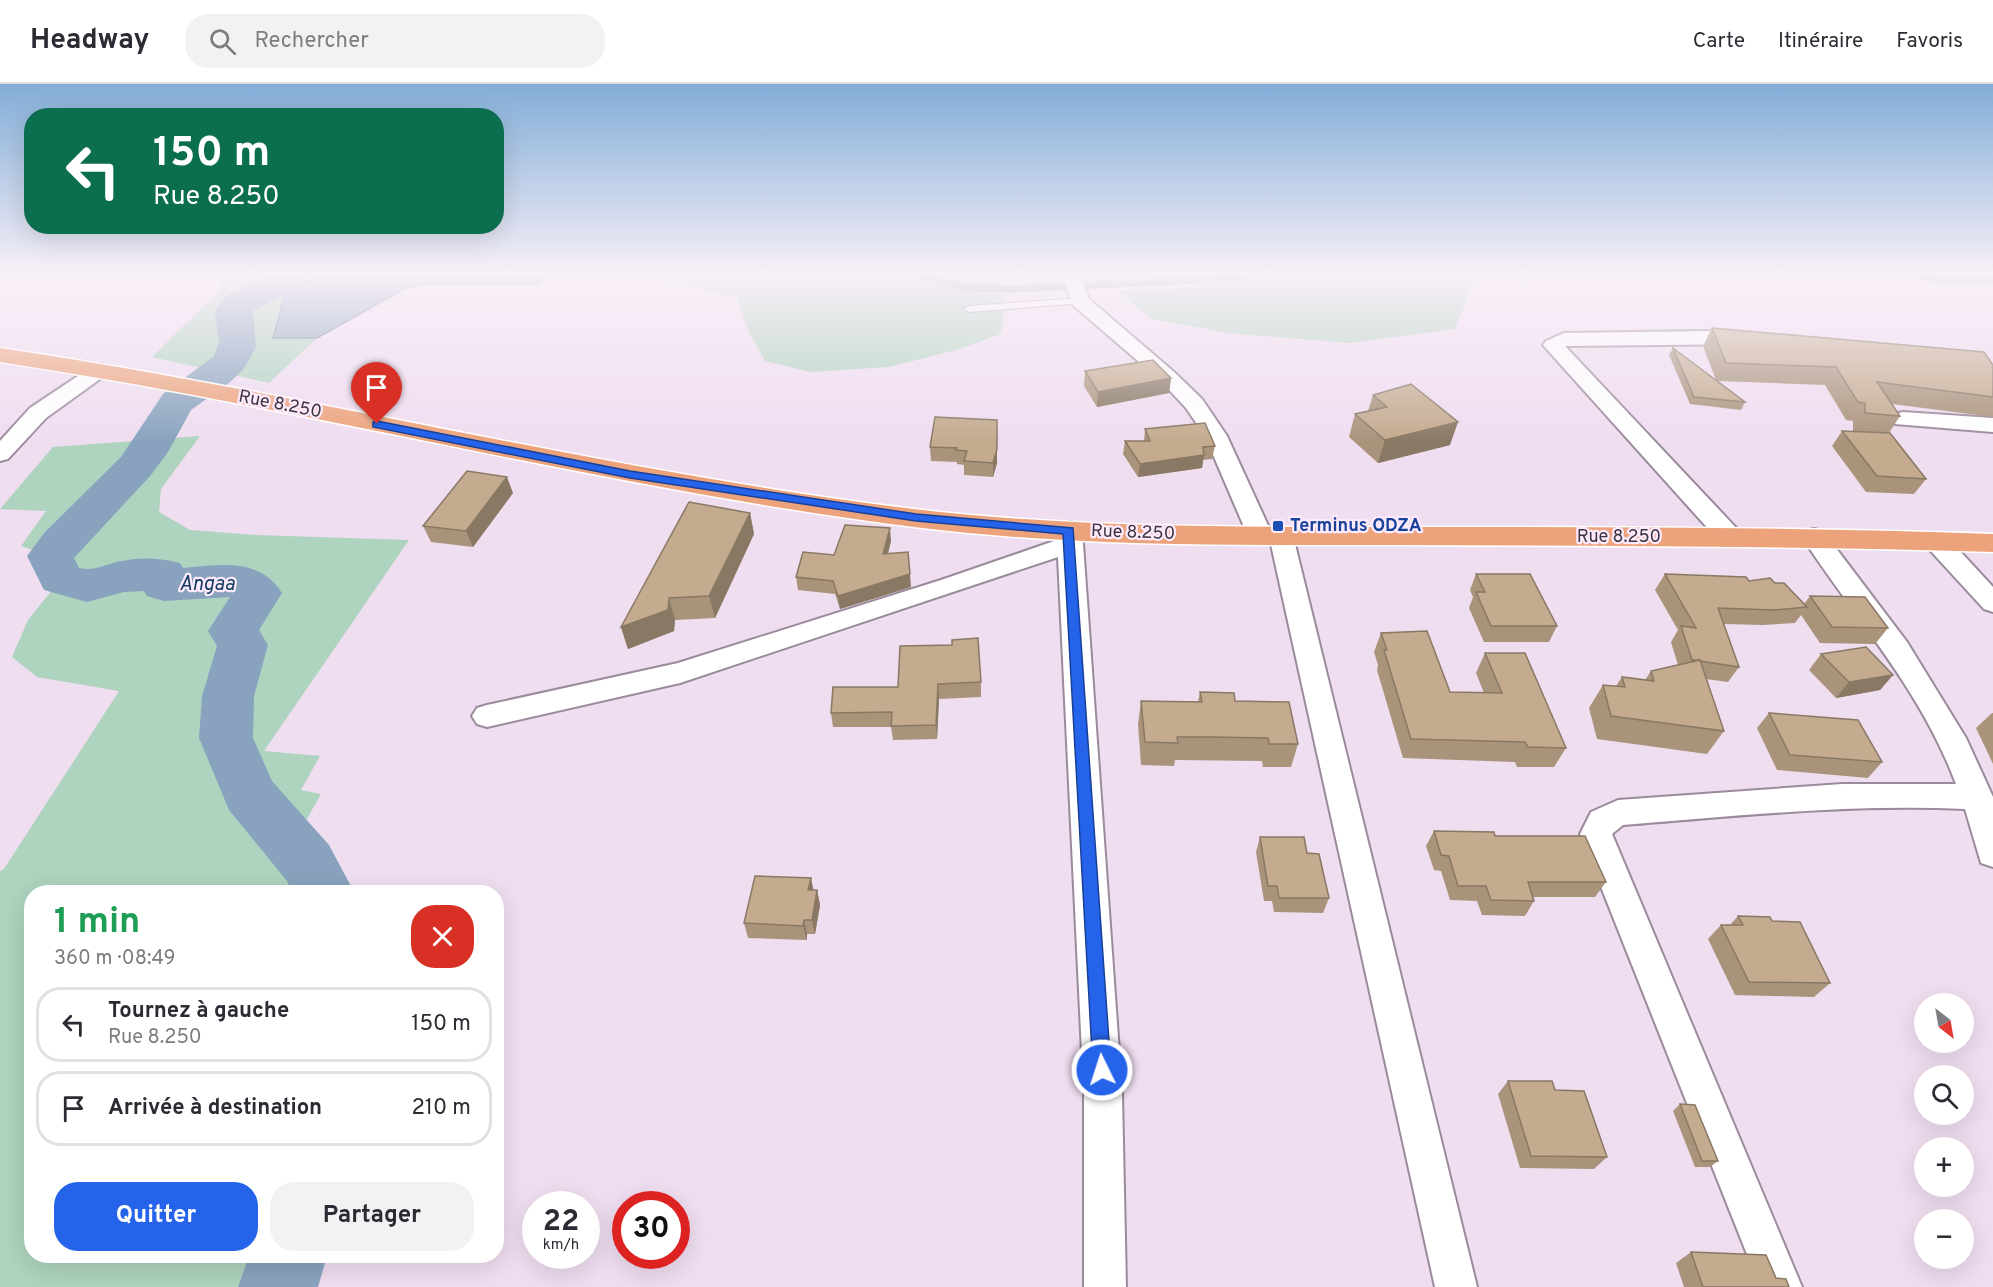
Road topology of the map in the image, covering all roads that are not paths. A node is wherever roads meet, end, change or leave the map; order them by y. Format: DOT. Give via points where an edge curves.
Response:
graph roads {
  1 [pos="1114,330"];
  2 [pos="1764,341"];
  3 [pos="0,356"];
  4 [pos="100,370"];
  5 [pos="1903,419"];
  6 [pos="1993,425"];
  7 [pos="0,454"];
  8 [pos="1271,536"];
  9 [pos="1069,537"];
  10 [pos="1730,537"];
  11 [pos="1814,537"];
  12 [pos="1937,542"];
  13 [pos="1993,543"];
  14 [pos="1993,603"];
  15 [pos="488,716"];
  16 [pos="1977,797"];
  17 [pos="1993,853"];
  18 [pos="1105,1287"];
  19 [pos="1456,1287"];
  20 [pos="1781,1287"];
  1 -- 8 [label="street" via="1194,404"];
  2 -- 10 [label="street" via="1707,337 1564,339 1553,345"];
  3 -- 4 [label="highway, Rue 8.250"];
  4 -- 7 [label="street" via="38,413"];
  4 -- 9 [label="highway, Rue 8.250" via="630,474"];
  5 -- 6 [label="street"];
  8 -- 9 [label="highway, Rue 8.250"];
  8 -- 10 [label="highway, Rue 8.250"];
  8 -- 19 [label="street"];
  9 -- 15 [label="street" via="950,586 680,673"];
  9 -- 18 [label="street" via="1104,1094"];
  10 -- 11 [label="highway, Rue 8.250"];
  11 -- 12 [label="highway, Rue 8.250"];
  11 -- 16 [label="street" via="1888,634 1929,698"];
  12 -- 13 [label="highway, Rue 8.250"];
  12 -- 14 [label="street"];
  16 -- 17 [label="street"];
  16 -- 20 [label="street" via="1921,793 1812,797 1618,813 1602,821 1596,834"];
}
